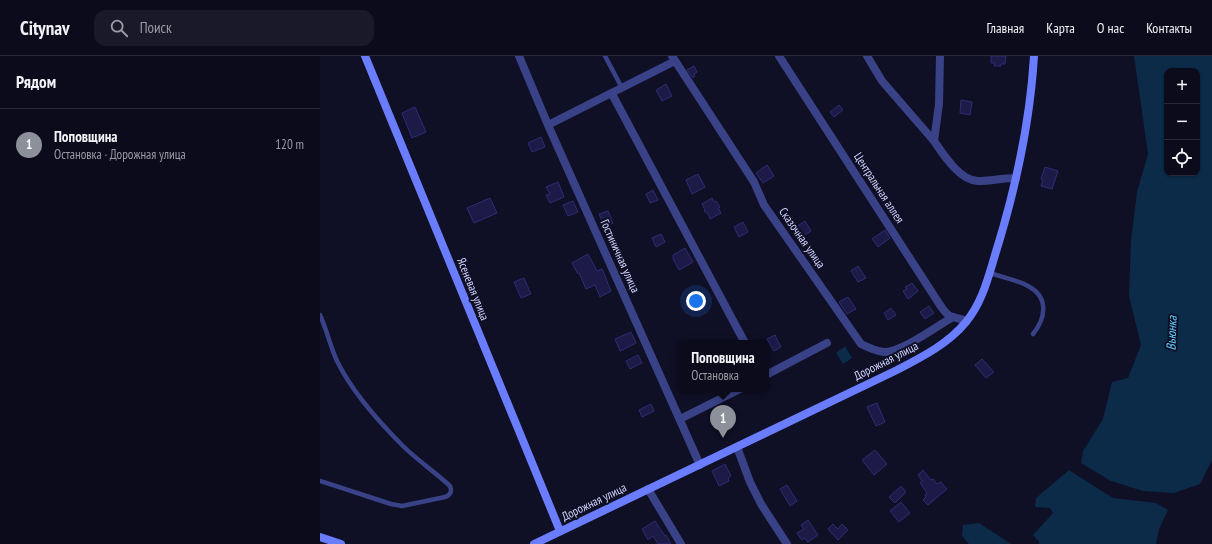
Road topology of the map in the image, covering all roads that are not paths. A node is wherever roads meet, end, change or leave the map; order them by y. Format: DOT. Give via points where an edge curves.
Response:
graph roads {
  1 [pos="365,56"];
  2 [pos="519,56"];
  3 [pos="605,56"];
  4 [pos="779,56"];
  5 [pos="867,56"];
  6 [pos="940,56"];
  7 [pos="1034,56"];
  8 [pos="674,58"];
  9 [pos="622,88"];
  10 [pos="612,94"];
  11 [pos="548,125"];
  12 [pos="934,141"];
  13 [pos="1016,178"];
  14 [pos="990,273"];
  15 [pos="320,315"];
  16 [pos="953,317"];
  17 [pos="966,322"];
  18 [pos="1033,334"];
  19 [pos="743,340"];
  20 [pos="827,343"];
  21 [pos="769,373"];
  22 [pos="734,392"];
  23 [pos="680,419"];
  24 [pos="737,447"];
  25 [pos="700,465"];
  26 [pos="320,481"];
  27 [pos="648,490"];
  28 [pos="560,531"];
  29 [pos="320,537"];
  30 [pos="341,544"];
  31 [pos="534,544"];
  32 [pos="681,544"];
  33 [pos="787,544"];
  1 -- 28 [label="main road, Ясеневая улица"];
  2 -- 11 [label="street, Гостиничная улица"];
  3 -- 9 [label="lane"];
  4 -- 16 [label="street, Центральная аллея" via="940,305"];
  5 -- 12 [label="street" via="882,81"];
  6 -- 12 [label="street" via="939,104"];
  7 -- 13 [label="main road, Дорожная улица" via="1030,103"];
  8 -- 9 [label="street"];
  8 -- 16 [label="street, Сказочная улица" via="754,182 764,205 861,344 886,352 902,348"];
  9 -- 10 [label="street"];
  10 -- 11 [label="street"];
  10 -- 19 [label="street"];
  11 -- 23 [label="street, Гостиничная улица"];
  12 -- 13 [label="street" via="954,168 971,180"];
  13 -- 14 [label="main road, Дорожная улица"];
  14 -- 17 [label="main road, Дорожная улица"];
  14 -- 18 [label="lane" via="1027,286 1038,294 1044,312 1041,323"];
  15 -- 26 [label="lane" via="331,348 352,388 403,446 450,486 451,491 445,497 402,506"];
  16 -- 17 [label="street, Центральная аллея" via="959,317"];
  17 -- 24 [label="main road, Дорожная улица" via="949,339 919,358"];
  20 -- 21 [label="street"];
  22 -- 23 [label="street"];
  23 -- 25 [label="street, Гостиничная улица"];
  24 -- 25 [label="main road, Дорожная улица"];
  24 -- 33 [label="street" via="761,504"];
  25 -- 27 [label="main road, Дорожная улица"];
  27 -- 28 [label="main road, Дорожная улица"];
  27 -- 32 [label="street"];
  28 -- 31 [label="main road, Дорожная улица"];
  29 -- 30 [label="main road"];
}
